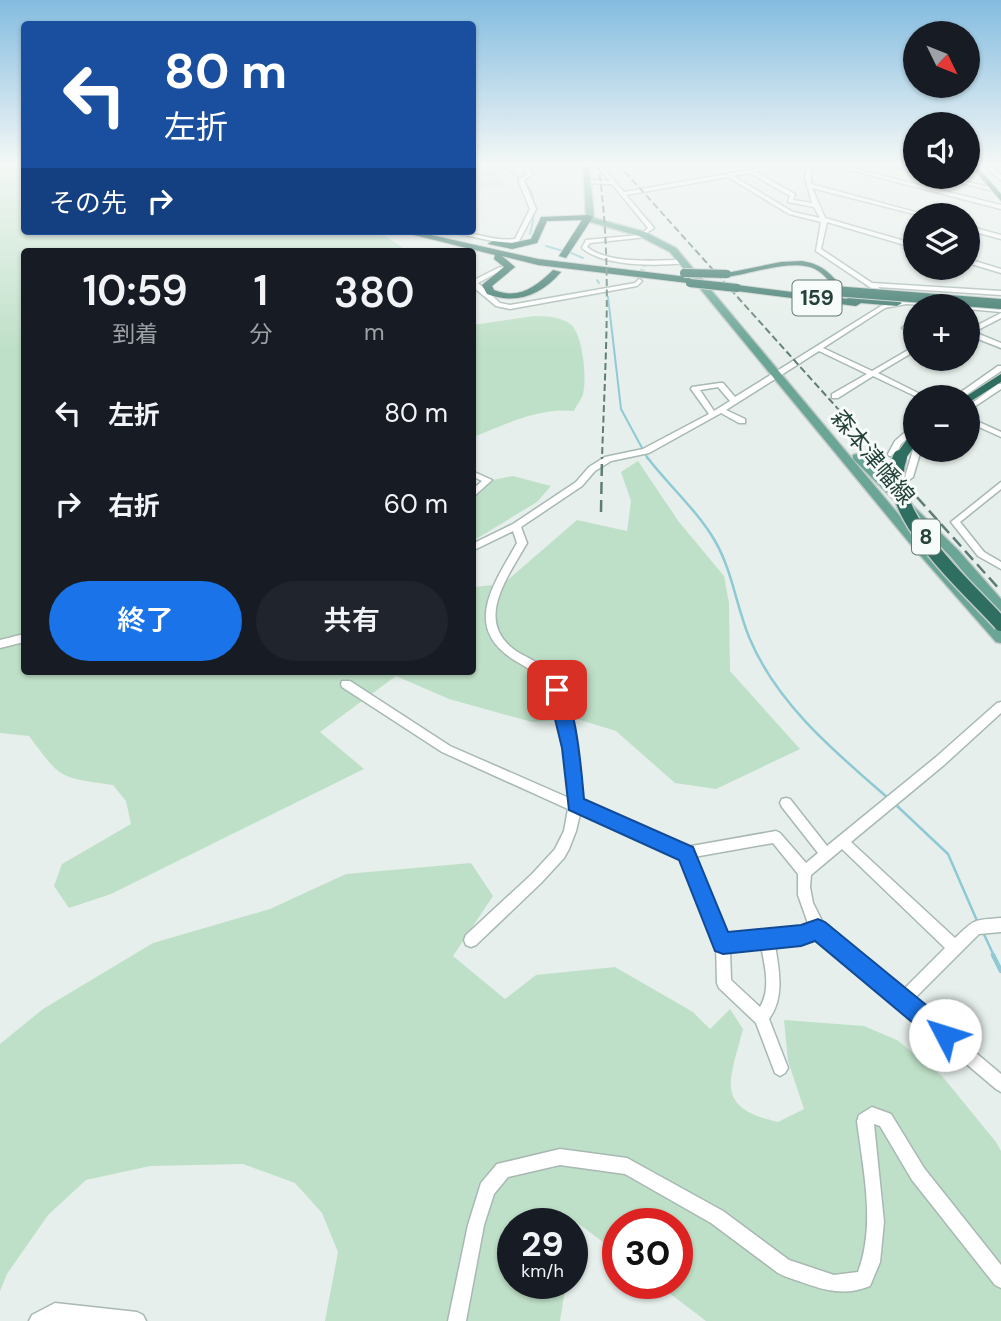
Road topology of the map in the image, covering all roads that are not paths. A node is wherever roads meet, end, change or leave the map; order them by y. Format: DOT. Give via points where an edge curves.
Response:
graph roads {
  1 [pos="524,226"];
  2 [pos="539,226"];
  3 [pos="547,226"];
  4 [pos="585,226"];
  5 [pos="613,226"];
  6 [pos="649,226"];
  7 [pos="822,226"];
  8 [pos="843,226"];
  9 [pos="980,231"];
  10 [pos="414,235"];
  11 [pos="417,235"];
  12 [pos="436,235"];
  13 [pos="445,235"];
  14 [pos="472,235"];
  15 [pos="643,235"];
  16 [pos="1001,237"];
  17 [pos="903,243"];
  18 [pos="461,248"];
  19 [pos="471,248"];
  20 [pos="476,249"];
  21 [pos="476,252"];
  22 [pos="566,258"];
  23 [pos="683,261"];
  24 [pos="980,265"];
  25 [pos="502,268"];
  26 [pos="1001,271"];
  27 [pos="555,272"];
  28 [pos="687,278"];
  29 [pos="638,279"];
  30 [pos="733,281"];
  31 [pos="476,283"];
  32 [pos="871,285"];
  33 [pos="476,286"];
  34 [pos="937,289"];
  35 [pos="1001,293"];
  36 [pos="939,294"];
  37 [pos="514,300"];
  38 [pos="1001,302"];
  39 [pos="897,303"];
  40 [pos="903,303"];
  41 [pos="903,306"];
  42 [pos="980,308"];
  43 [pos="1001,310"];
  44 [pos="1001,315"];
  45 [pos="980,326"];
  46 [pos="980,337"];
  47 [pos="1001,346"];
  48 [pos="818,348"];
  49 [pos="903,355"];
  50 [pos="1001,368"];
  51 [pos="776,374"];
  52 [pos="872,374"];
  53 [pos="1001,377"];
  54 [pos="980,386"];
  55 [pos="1001,386"];
  56 [pos="903,388"];
  57 [pos="980,389"];
  58 [pos="835,396"];
  59 [pos="796,397"];
  60 [pos="980,399"];
  61 [pos="734,401"];
  62 [pos="716,412"];
  63 [pos="742,421"];
  64 [pos="980,425"];
  65 [pos="1001,435"];
  66 [pos="903,441"];
  67 [pos="903,451"];
  68 [pos="903,452"];
  69 [pos="913,462"];
  70 [pos="476,475"];
  71 [pos="909,477"];
  72 [pos="1001,485"];
  73 [pos="476,491"];
  74 [pos="905,507"];
  75 [pos="894,514"];
  76 [pos="516,526"];
  77 [pos="476,546"];
  78 [pos="1001,566"];
  79 [pos="981,585"];
  80 [pos="963,598"];
  81 [pos="1001,608"];
  82 [pos="1001,624"];
  83 [pos="1001,638"];
  84 [pos="21,639"];
  85 [pos="0,644"];
  86 [pos="346,684"];
  87 [pos="1001,706"];
  88 [pos="786,803"];
  89 [pos="575,804"];
  90 [pos="843,842"];
  91 [pos="686,853"];
  92 [pos="827,855"];
  93 [pos="805,872"];
  94 [pos="1001,925"];
  95 [pos="818,930"];
  96 [pos="767,939"];
  97 [pos="471,940"];
  98 [pos="723,943"];
  99 [pos="954,947"];
  100 [pos="903,1000"];
  101 [pos="761,1018"];
  102 [pos="780,1068"];
  103 [pos="1001,1084"];
  104 [pos="1001,1279"];
  105 [pos="38,1321"];
  106 [pos="137,1321"];
  107 [pos="457,1321"];
  1 -- 14 [label="street" via="517,240 506,242"];
  2 -- 13 [label="highway" via="534,241 512,246"];
  3 -- 22 [label="highway, 159" via="542,250"];
  4 -- 22 [label="highway"];
  5 -- 15 [label="main road, 森本津幡線"];
  6 -- 15 [label="street"];
  7 -- 32 [label="street" via="818,250"];
  8 -- 17 [label="street"];
  9 -- 16 [label="street"];
  10 -- 18 [label="highway, 159"];
  11 -- 19 [label="highway, 159"];
  12 -- 22 [label="highway, 159"];
  15 -- 23 [label="main road, 森本津幡線" via="673,250"];
  15 -- 23 [label="street" via="588,241 584,247 588,254 645,264"];
  20 -- 29 [label="highway, 159"];
  21 -- 37 [label="highway, 159" via="504,260 510,267 489,282 488,290"];
  22 -- 28 [label="highway, 159" via="592,266"];
  23 -- 51 [label="main road, 森本津幡線"];
  24 -- 26 [label="street"];
  25 -- 31 [label="street"];
  27 -- 37 [label="highway"];
  28 -- 29 [label="highway, 159"];
  28 -- 30 [label="highway, 159, bridge"];
  28 -- 30 [label="highway, 159, bridge"];
  29 -- 37 [label="street" via="638,284 596,289 554,302"];
  29 -- 37 [label="highway, 159" via="527,268 496,283 498,292"];
  30 -- 38 [label="highway, 159, bridge"];
  30 -- 39 [label="highway, 159" via="868,304"];
  30 -- 39 [label="highway, 159" via="782,264 813,265 847,295"];
  32 -- 34 [label="street"];
  32 -- 39 [label="street"];
  33 -- 37 [label="street" via="498,305"];
  34 -- 35 [label="street"];
  34 -- 36 [label="street"];
  39 -- 40 [label="street"];
  39 -- 41 [label="street"];
  39 -- 48 [label="street"];
  42 -- 43 [label="street"];
  44 -- 45 [label="street"];
  46 -- 47 [label="street"];
  48 -- 51 [label="street"];
  48 -- 52 [label="street"];
  49 -- 52 [label="street"];
  50 -- 54 [label="street"];
  51 -- 59 [label="main road, 森本津幡線"];
  51 -- 61 [label="street"];
  52 -- 56 [label="street"];
  52 -- 58 [label="street"];
  53 -- 57 [label="highway"];
  55 -- 60 [label="street"];
  59 -- 74 [label="main road, 森本津幡線"];
  59 -- 75 [label="main road, 森本津幡線"];
  61 -- 62 [label="street"];
  61 -- 62 [label="street" via="720,386 695,389"];
  62 -- 63 [label="street"];
  62 -- 76 [label="street" via="642,452 608,459"];
  64 -- 65 [label="street"];
  66 -- 68 [label="street" via="893,452"];
  67 -- 82 [label="highway, 8, bridge" via="896,468 902,501 926,537"];
  69 -- 71 [label="street"];
  70 -- 73 [label="street" via="488,480"];
  72 -- 78 [label="street" via="955,522 981,554"];
  74 -- 75 [label="street"];
  74 -- 79 [label="main road, 森本津幡線"];
  75 -- 80 [label="main road, 森本津幡線"];
  76 -- 77 [label="street"];
  76 -- 89 [label="street" via="522,543 492,602 491,625 507,650 545,674 557,690 571,748"];
  79 -- 80 [label="street"];
  79 -- 81 [label="main road, 森本津幡線"];
  80 -- 83 [label="main road, 森本津幡線"];
  84 -- 85 [label="street"];
  86 -- 89 [label="street" via="446,750"];
  87 -- 90 [label="street"];
  88 -- 92 [label="street"];
  89 -- 91 [label="street"];
  89 -- 97 [label="street" via="564,848"];
  90 -- 92 [label="street"];
  90 -- 99 [label="street"];
  91 -- 93 [label="street" via="776,837"];
  91 -- 98 [label="street"];
  92 -- 93 [label="street"];
  93 -- 95 [label="street" via="808,907"];
  94 -- 99 [label="street" via="981,926"];
  95 -- 96 [label="street"];
  95 -- 100 [label="street"];
  96 -- 98 [label="street"];
  96 -- 101 [label="street" via="774,981 770,1009"];
  98 -- 101 [label="street" via="724,983"];
  99 -- 100 [label="street"];
  100 -- 103 [label="street"];
  101 -- 102 [label="street"];
  104 -- 107 [label="street" via="918,1174 885,1120 872,1115 865,1122 877,1237 864,1280 834,1284 784,1267 717,1217 627,1166 560,1157 503,1170 487,1189 475,1225"];
  105 -- 106 [label="street" via="55,1312"];
}
